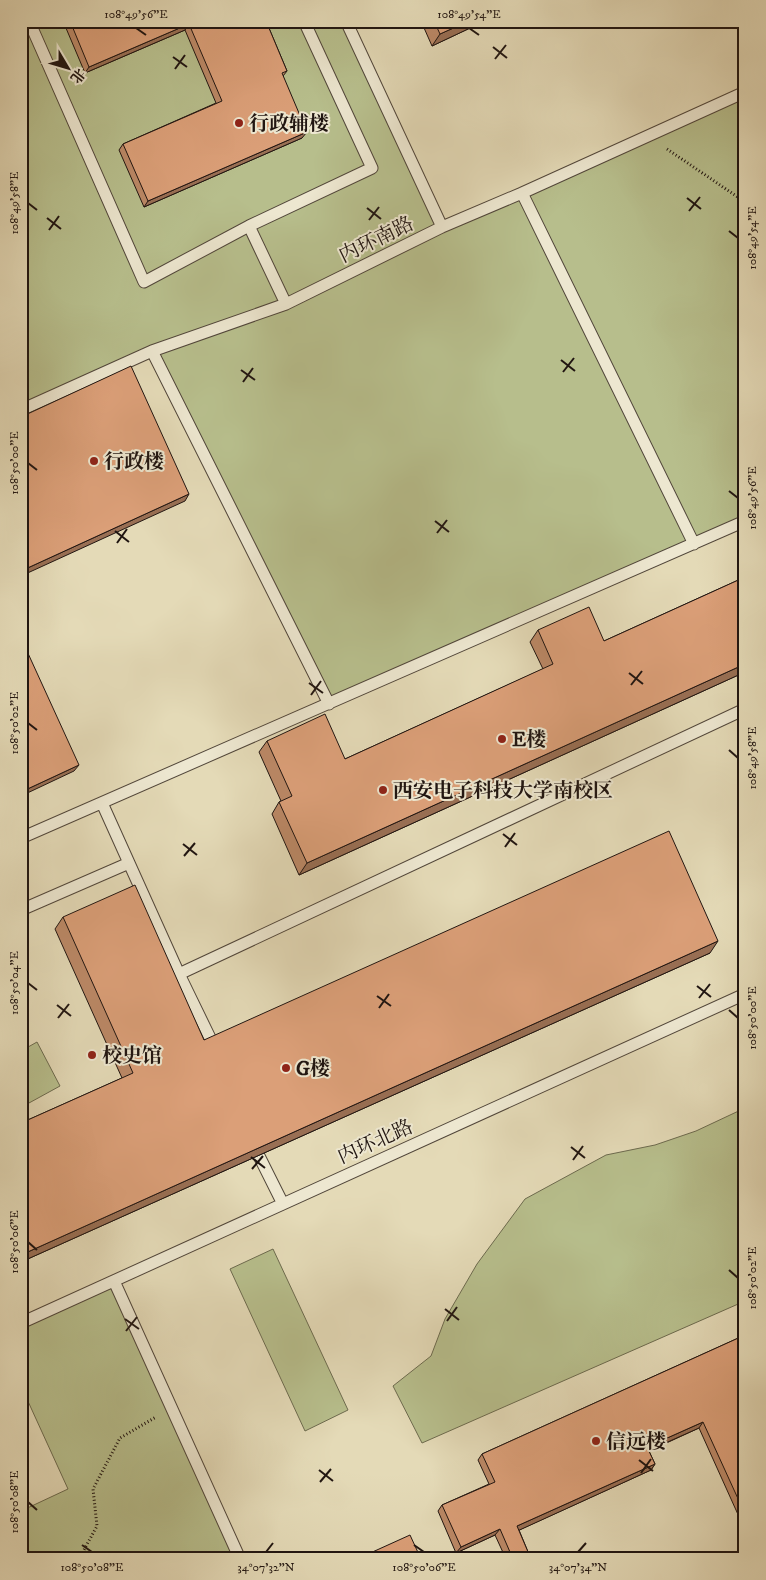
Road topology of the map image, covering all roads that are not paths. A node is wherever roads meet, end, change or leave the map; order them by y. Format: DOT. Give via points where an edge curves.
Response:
graph roads {
  1 [pos="29,21"];
  2 [pos="346,21"];
  3 [pos="308,22"];
  4 [pos="745,92"];
  5 [pos="522,193"];
  6 [pos="250,226"];
  7 [pos="442,227"];
  8 [pos="286,304"];
  9 [pos="152,351"];
  10 [pos="21,410"];
  11 [pos="745,521"];
  12 [pos="694,544"];
  13 [pos="329,704"];
  14 [pos="745,709"];
  15 [pos="102,803"];
  16 [pos="21,838"];
  17 [pos="129,862"];
  18 [pos="21,910"];
  19 [pos="179,974"];
  20 [pos="745,994"];
  21 [pos="212,1044"];
  22 [pos="259,1156"];
  23 [pos="283,1204"];
  24 [pos="114,1280"];
  25 [pos="21,1323"];
  26 [pos="240,1559"];
  1 -- 6 [label="lane" via="144,282"];
  2 -- 7 [label="lane"];
  3 -- 6 [label="lane" via="372,168"];
  4 -- 5 [label="lane, 内环南路"];
  5 -- 7 [label="lane, 内环南路"];
  5 -- 12 [label="lane"];
  6 -- 8 [label="lane"];
  7 -- 8 [label="lane, 内环南路"];
  8 -- 9 [label="lane, 内环南路"];
  9 -- 10 [label="lane, 内环南路"];
  9 -- 13 [label="lane"];
  11 -- 12 [label="lane"];
  12 -- 13 [label="lane"];
  13 -- 15 [label="lane"];
  14 -- 19 [label="lane"];
  15 -- 16 [label="lane"];
  15 -- 17 [label="lane"];
  17 -- 18 [label="lane"];
  17 -- 19 [label="lane"];
  19 -- 21 [label="lane"];
  20 -- 23 [label="lane, 内环北路"];
  22 -- 23 [label="lane"];
  23 -- 24 [label="lane, 内环北路"];
  24 -- 25 [label="lane, 内环北路"];
  24 -- 26 [label="lane"];
}
